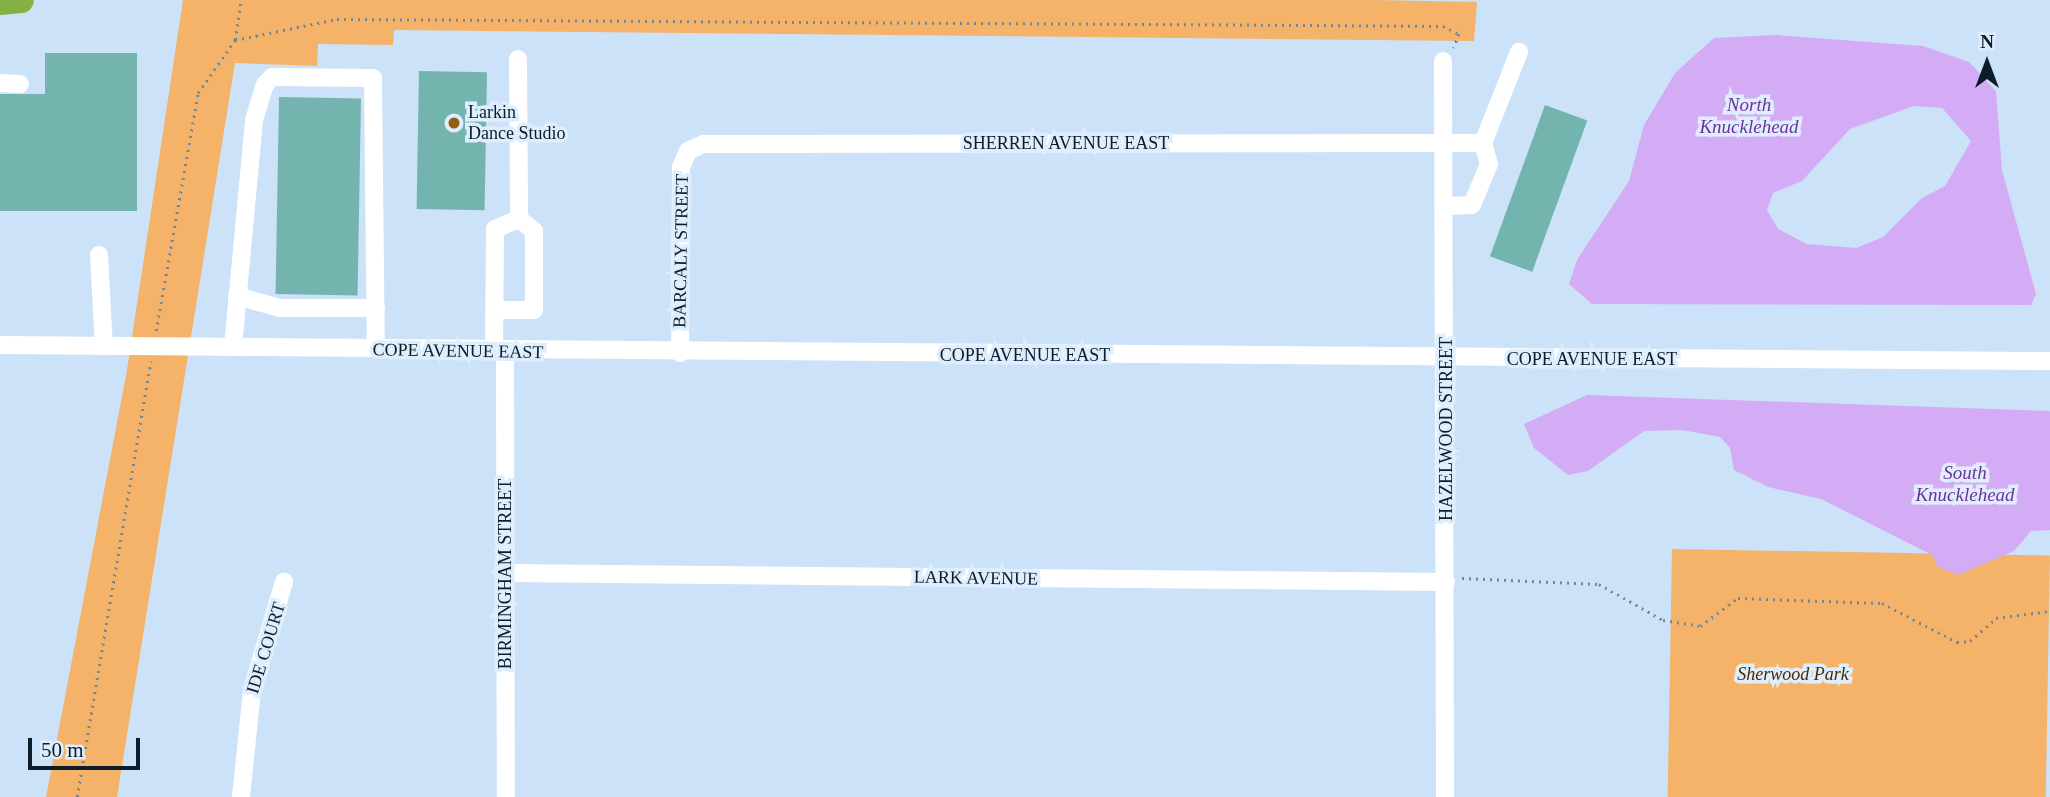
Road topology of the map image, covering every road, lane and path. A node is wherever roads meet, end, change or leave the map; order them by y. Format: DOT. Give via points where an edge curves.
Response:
graph roads {
  1 [pos="21,0"];
  2 [pos="241,0"];
  3 [pos="0,2"];
  4 [pos="235,40"];
  5 [pos="1519,52"];
  6 [pos="518,59"];
  7 [pos="1443,61"];
  8 [pos="0,83"];
  9 [pos="20,84"];
  10 [pos="1445,142"];
  11 [pos="1483,143"];
  12 [pos="688,151"];
  13 [pos="1446,206"];
  14 [pos="519,219"];
  15 [pos="99,255"];
  16 [pos="237,296"];
  17 [pos="376,308"];
  18 [pos="495,310"];
  19 [pos="0,345"];
  20 [pos="104,346"];
  21 [pos="154,346"];
  22 [pos="233,347"];
  23 [pos="376,349"];
  24 [pos="500,352"];
  25 [pos="680,353"];
  26 [pos="1446,358"];
  27 [pos="2050,361"];
  28 [pos="505,573"];
  29 [pos="1452,580"];
  30 [pos="284,582"];
  31 [pos="2050,611"];
  32 [pos="78,797"];
  33 [pos="241,797"];
  34 [pos="506,797"];
  35 [pos="1446,797"];
  1 -- 3 [label="highway"];
  2 -- 4 [label="path"];
  4 -- 7 [label="path" via="337,19 1443,26 1454,28 1461,41"];
  4 -- 21 [label="path" via="198,93"];
  5 -- 11 [label="street"];
  6 -- 14 [label="street"];
  7 -- 10 [label="street, HAZELWOOD STREET"];
  8 -- 9 [label="street"];
  10 -- 11 [label="street, SHERREN AVENUE EAST"];
  10 -- 12 [label="street, SHERREN AVENUE EAST" via="703,144"];
  10 -- 13 [label="street, HAZELWOOD STREET"];
  11 -- 13 [label="street" via="1489,164 1472,205"];
  12 -- 25 [label="street, BARCALY STREET" via="681,167"];
  13 -- 26 [label="street, HAZELWOOD STREET"];
  14 -- 18 [label="street, BIRMINGHAM STREET" via="495,229"];
  14 -- 18 [label="street" via="534,232 534,310"];
  15 -- 20 [label="street"];
  16 -- 17 [label="street" via="280,308"];
  16 -- 17 [label="street" via="254,120 265,85 272,77 373,78"];
  16 -- 22 [label="street"];
  17 -- 23 [label="street"];
  18 -- 24 [label="street, BIRMINGHAM STREET"];
  19 -- 20 [label="street, COPE AVENUE EAST"];
  20 -- 21 [label="street, COPE AVENUE EAST"];
  21 -- 22 [label="street, COPE AVENUE EAST"];
  21 -- 32 [label="path"];
  22 -- 23 [label="street, COPE AVENUE EAST"];
  23 -- 24 [label="street, COPE AVENUE EAST"];
  24 -- 25 [label="street, COPE AVENUE EAST"];
  24 -- 28 [label="street, BIRMINGHAM STREET"];
  25 -- 26 [label="street, COPE AVENUE EAST"];
  26 -- 27 [label="street, COPE AVENUE EAST"];
  26 -- 29 [label="street, HAZELWOOD STREET"];
  28 -- 29 [label="street, LARK AVENUE"];
  28 -- 34 [label="street, BIRMINGHAM STREET"];
  29 -- 31 [label="path" via="1599,584 1663,620 1700,626 1738,598 1882,603 1957,642 1969,641 1996,618"];
  29 -- 35 [label="street, HAZELWOOD STREET"];
  30 -- 33 [label="street, IDE COURT" via="252,690"];
}
